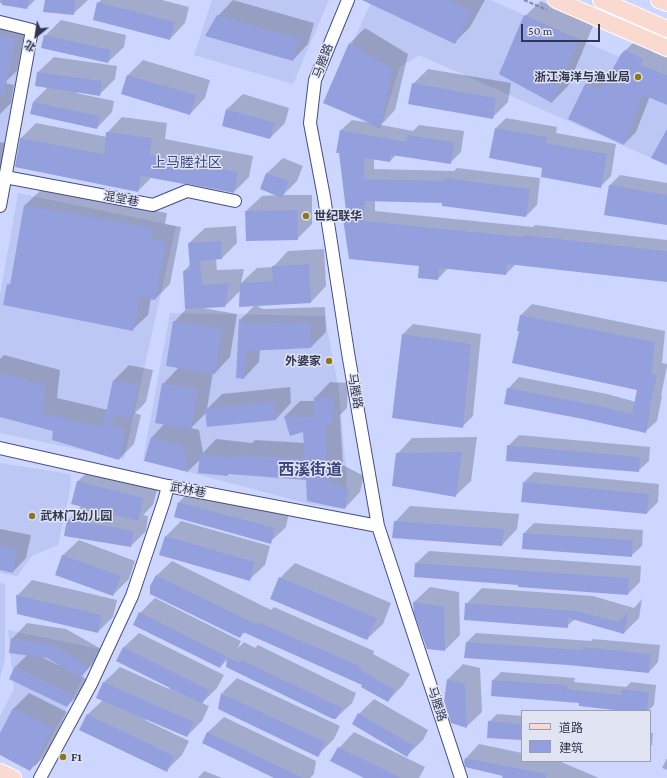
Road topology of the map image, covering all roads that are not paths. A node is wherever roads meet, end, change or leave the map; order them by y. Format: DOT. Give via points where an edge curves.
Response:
graph roads {
  1 [pos="348,0"];
  2 [pos="556,0"];
  3 [pos="601,0"];
  4 [pos="660,0"];
  5 [pos="667,3"];
  6 [pos="0,22"];
  7 [pos="667,29"];
  8 [pos="667,48"];
  9 [pos="5,177"];
  10 [pos="235,201"];
  11 [pos="0,206"];
  12 [pos="0,448"];
  13 [pos="168,486"];
  14 [pos="378,526"];
  15 [pos="0,772"];
  16 [pos="13,778"];
  17 [pos="40,778"];
  18 [pos="461,778"];
  1 -- 14 [label="street, 马塍路" via="315,80 310,123"];
  2 -- 8 [label="main road"];
  3 -- 7 [label="main road"];
  4 -- 5 [label="main road"];
  6 -- 9 [label="street" via="32,30"];
  9 -- 10 [label="street, 混堂巷" via="153,205 187,191"];
  9 -- 11 [label="street"];
  12 -- 13 [label="street, 武林巷"];
  13 -- 14 [label="street, 武林巷"];
  13 -- 17 [label="street" via="132,596 91,684"];
  14 -- 18 [label="street, 马塍路"];
  15 -- 16 [label="main road"];
}
